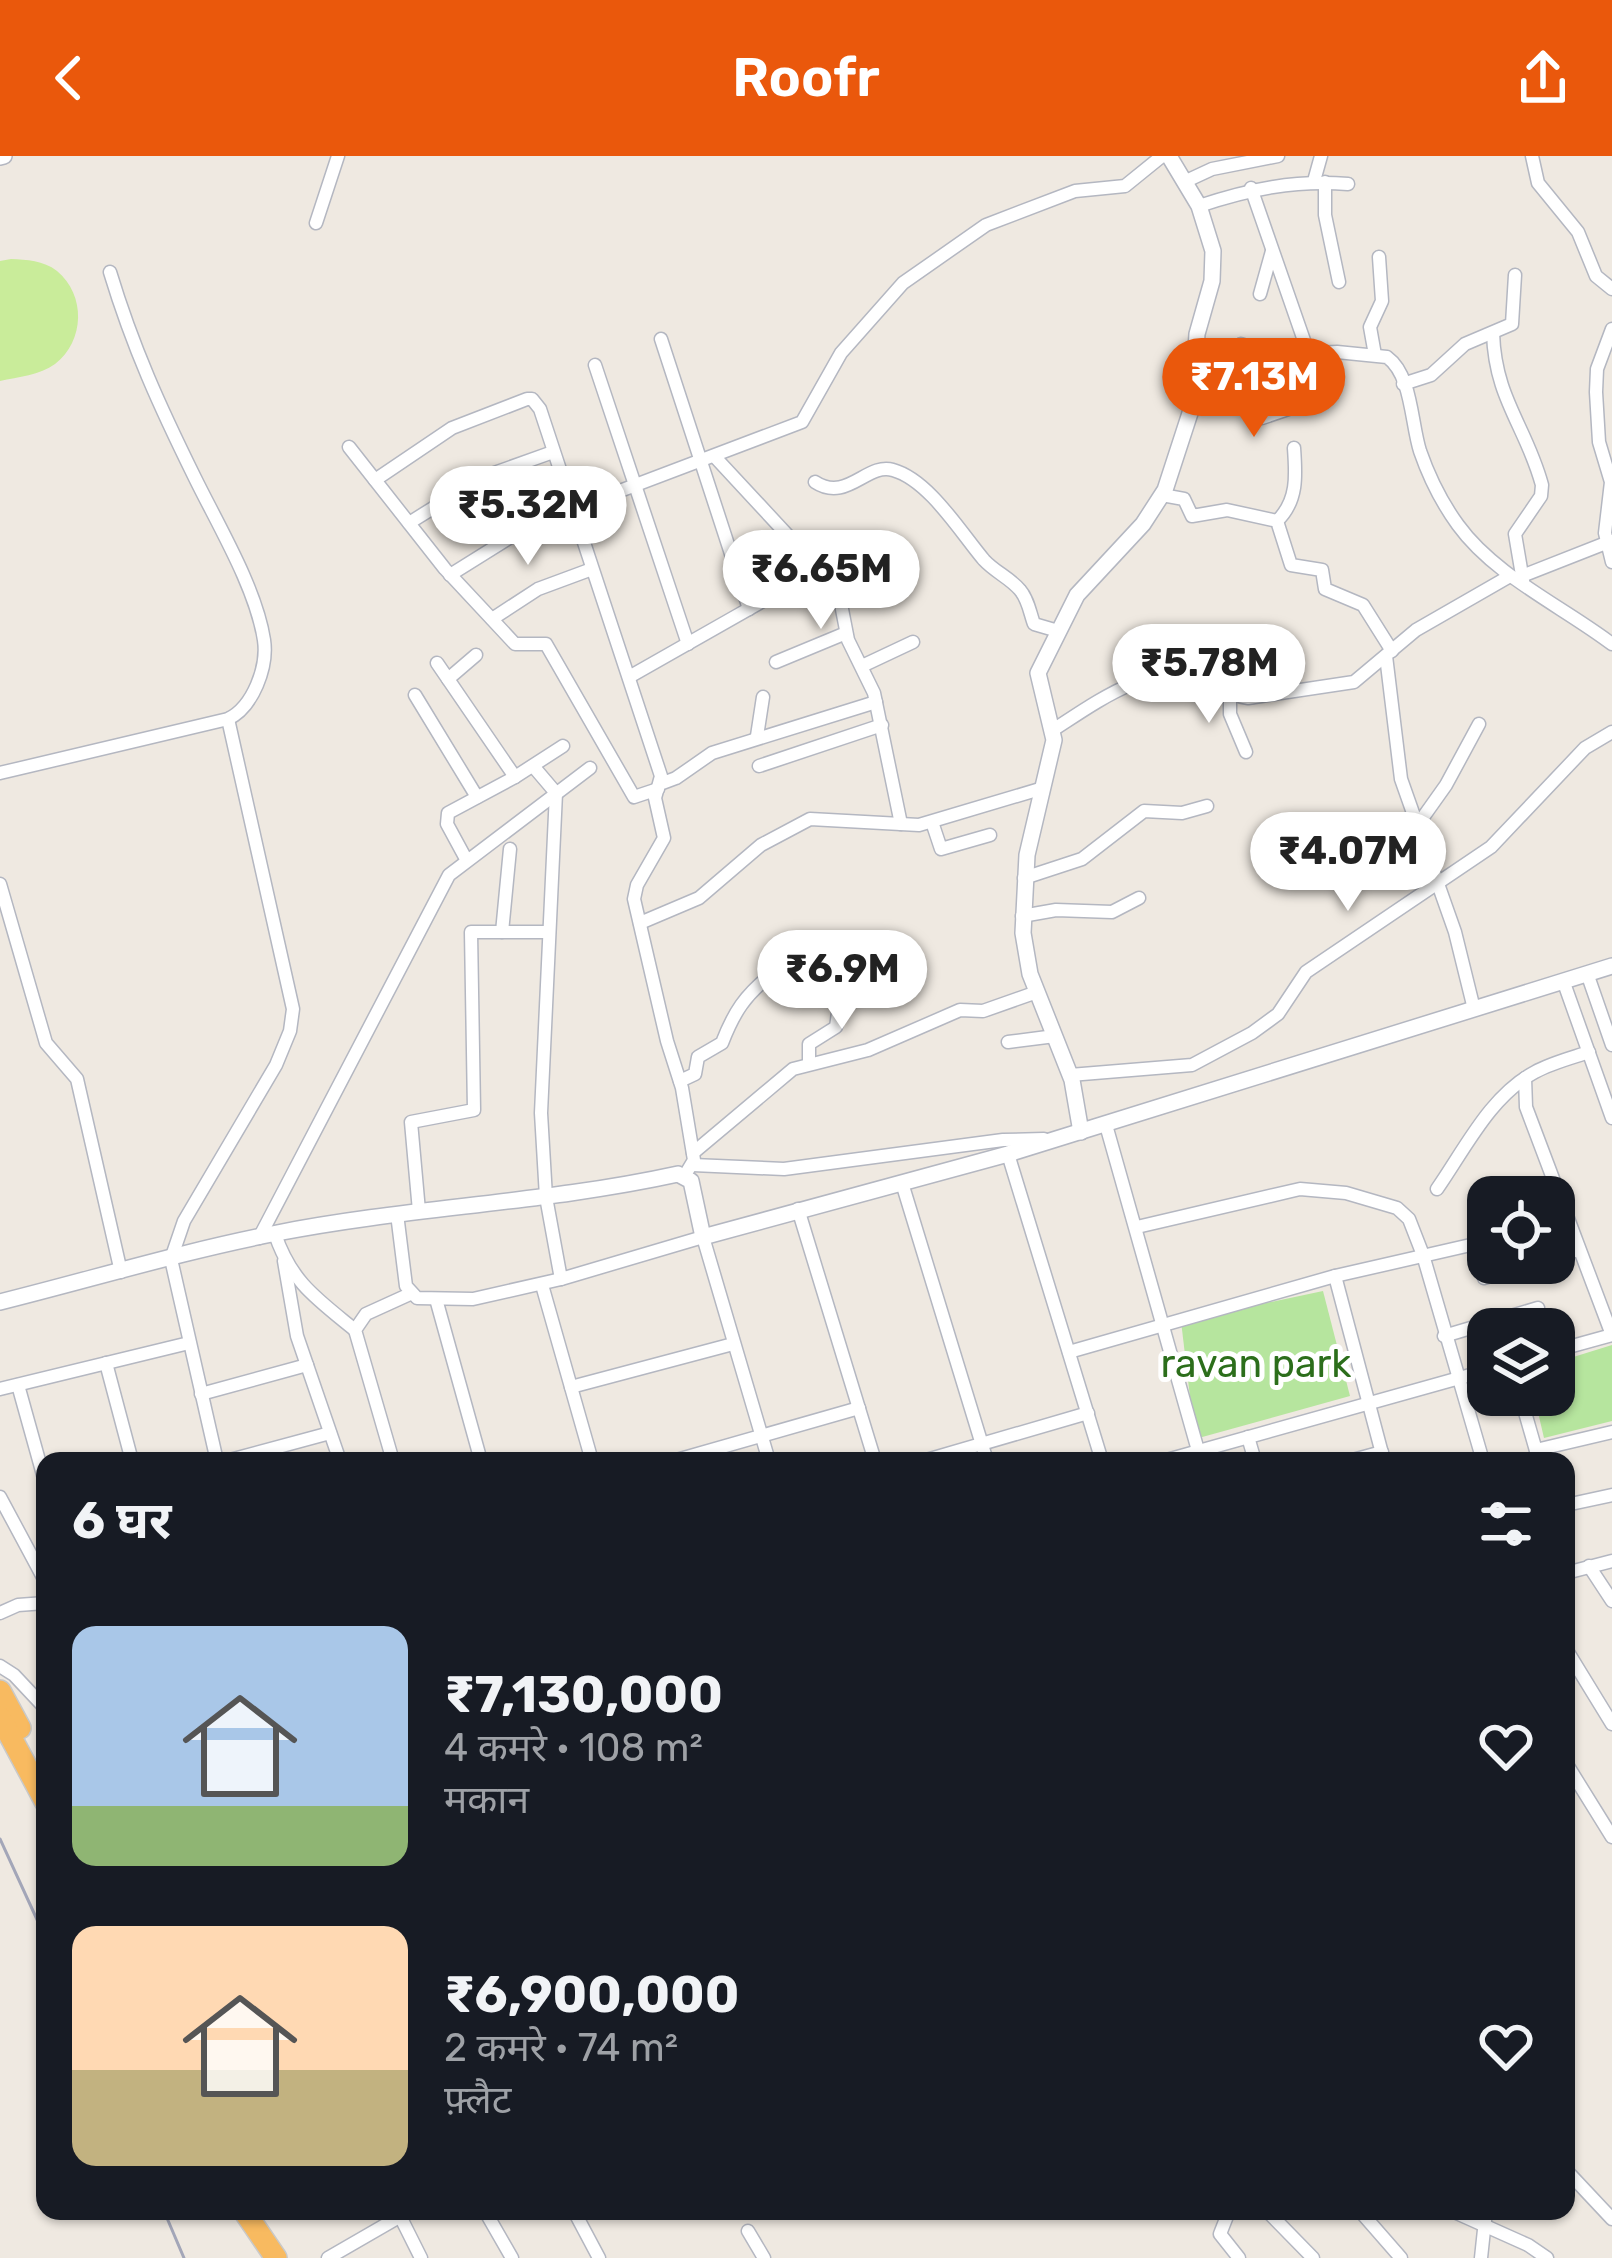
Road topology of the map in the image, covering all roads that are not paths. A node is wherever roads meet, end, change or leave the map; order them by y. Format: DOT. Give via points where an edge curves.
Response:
graph roads {
  1 [pos="338,156"];
  2 [pos="1165,156"];
  3 [pos="1278,156"];
  4 [pos="1322,156"];
  5 [pos="1532,156"];
  6 [pos="1184,182"];
  7 [pos="1320,182"];
  8 [pos="1348,184"];
  9 [pos="1251,188"];
  10 [pos="1199,206"];
  11 [pos="316,224"];
  12 [pos="1272,250"];
  13 [pos="1379,257"];
  14 [pos="110,272"];
  15 [pos="1515,275"];
  16 [pos="1339,282"];
  17 [pos="1612,289"];
  18 [pos="1260,293"];
  19 [pos="1612,329"];
  20 [pos="1492,333"];
  21 [pos="661,339"];
  22 [pos="1308,352"];
  23 [pos="1375,355"];
  24 [pos="595,365"];
  25 [pos="1209,383"];
  26 [pos="1403,384"];
  27 [pos="1312,401"];
  28 [pos="1192,407"];
  29 [pos="349,447"];
  30 [pos="1294,448"];
  31 [pos="554,452"];
  32 [pos="708,459"];
  33 [pos="375,480"];
  34 [pos="815,482"];
  35 [pos="635,485"];
  36 [pos="1162,495"];
  37 [pos="572,510"];
  38 [pos="1277,521"];
  39 [pos="409,523"];
  40 [pos="1609,542"];
  41 [pos="1612,562"];
  42 [pos="878,568"];
  43 [pos="592,569"];
  44 [pos="819,569"];
  45 [pos="450,575"];
  46 [pos="1518,578"];
  47 [pos="840,599"];
  48 [pos="749,609"];
  49 [pos="492,619"];
  50 [pos="1058,631"];
  51 [pos="846,633"];
  52 [pos="1240,638"];
  53 [pos="913,642"];
  54 [pos="688,644"];
  55 [pos="1612,644"];
  56 [pos="1389,654"];
  57 [pos="476,655"];
  58 [pos="776,662"];
  59 [pos="436,663"];
  60 [pos="862,666"];
  61 [pos="628,677"];
  62 [pos="448,679"];
  63 [pos="415,694"];
  64 [pos="1230,694"];
  65 [pos="764,697"];
  66 [pos="1253,697"];
  67 [pos="876,701"];
  68 [pos="229,719"];
  69 [pos="1479,724"];
  70 [pos="882,725"];
  71 [pos="1053,730"];
  72 [pos="1612,732"];
  73 [pos="757,736"];
  74 [pos="563,746"];
  75 [pos="1246,752"];
  76 [pos="533,766"];
  77 [pos="759,766"];
  78 [pos="590,768"];
  79 [pos="0,773"];
  80 [pos="515,777"];
  81 [pos="659,786"];
  82 [pos="1040,789"];
  83 [pos="556,794"];
  84 [pos="477,797"];
  85 [pos="1207,806"];
  86 [pos="932,822"];
  87 [pos="1419,823"];
  88 [pos="901,824"];
  89 [pos="990,835"];
  90 [pos="510,849"];
  91 [pos="466,859"];
  92 [pos="1024,878"];
  93 [pos="0,884"];
  94 [pos="1439,884"];
  95 [pos="1139,898"];
  96 [pos="1022,916"];
  97 [pos="640,923"];
  98 [pos="502,932"];
  99 [pos="549,932"];
  100 [pos="788,942"];
  101 [pos="1612,966"];
  102 [pos="1588,976"];
  103 [pos="1564,982"];
  104 [pos="1037,992"];
  105 [pos="839,1006"];
  106 [pos="1474,1009"];
  107 [pos="1055,1036"];
  108 [pos="1008,1042"];
  109 [pos="1612,1046"];
  110 [pos="1588,1052"];
  111 [pos="809,1064"];
  112 [pos="1070,1076"];
  113 [pos="1526,1078"];
  114 [pos="680,1081"];
  115 [pos="1608,1094"];
  116 [pos="1612,1118"];
  117 [pos="1106,1125"];
  118 [pos="1082,1132"];
  119 [pos="1057,1139"];
  120 [pos="1008,1154"];
  121 [pos="690,1164"];
  122 [pos="1546,1176"];
  123 [pos="902,1183"];
  124 [pos="1437,1189"];
  125 [pos="546,1197"];
  126 [pos="798,1210"];
  127 [pos="419,1211"];
  128 [pos="397,1214"];
  129 [pos="1137,1227"];
  130 [pos="267,1236"];
  131 [pos="703,1237"];
  132 [pos="1467,1246"];
  133 [pos="1575,1246"];
  134 [pos="1578,1250"];
  135 [pos="1575,1251"];
  136 [pos="1423,1255"];
  137 [pos="171,1259"];
  138 [pos="284,1262"];
  139 [pos="122,1272"];
  140 [pos="1335,1276"];
  141 [pos="561,1279"];
  142 [pos="542,1285"];
  143 [pos="410,1294"];
  144 [pos="436,1299"];
  145 [pos="0,1302"];
  146 [pos="1166,1325"];
  147 [pos="1467,1329"];
  148 [pos="355,1330"];
  149 [pos="1612,1335"];
  150 [pos="1444,1336"];
  151 [pos="189,1343"];
  152 [pos="733,1344"];
  153 [pos="1575,1345"];
  154 [pos="1069,1352"];
  155 [pos="106,1364"];
  156 [pos="307,1364"];
  157 [pos="1467,1376"];
  158 [pos="1457,1379"];
  159 [pos="18,1385"];
  160 [pos="571,1387"];
  161 [pos="0,1389"];
  162 [pos="201,1394"];
  163 [pos="1370,1405"];
  164 [pos="859,1408"];
  165 [pos="1088,1413"];
  166 [pos="1526,1416"];
  167 [pos="1612,1432"];
  168 [pos="330,1433"];
  169 [pos="762,1436"];
  170 [pos="1248,1437"];
  171 [pos="982,1444"];
  172 [pos="38,1452"];
  173 [pos="130,1452"];
  174 [pos="215,1452"];
  175 [pos="259,1452"];
  176 [pos="337,1452"];
  177 [pos="389,1452"];
  178 [pos="478,1452"];
  179 [pos="589,1452"];
  180 [pos="705,1452"];
  181 [pos="766,1452"];
  182 [pos="872,1452"];
  183 [pos="954,1452"];
  184 [pos="985,1452"];
  185 [pos="1099,1452"];
  186 [pos="1199,1452"];
  187 [pos="1210,1452"];
  188 [pos="1252,1452"];
  189 [pos="1382,1452"];
  190 [pos="1480,1452"];
  191 [pos="1536,1452"];
  192 [pos="1550,1452"];
  193 [pos="1612,1495"];
  194 [pos="0,1497"];
  195 [pos="1575,1503"];
  196 [pos="1612,1561"];
  197 [pos="36,1564"];
  198 [pos="1589,1566"];
  199 [pos="1575,1570"];
  200 [pos="1612,1601"];
  201 [pos="36,1604"];
  202 [pos="0,1613"];
  203 [pos="1575,1663"];
  204 [pos="0,1666"];
  205 [pos="0,1691"];
  206 [pos="36,1698"];
  207 [pos="0,1717"];
  208 [pos="1610,1718"];
  209 [pos="36,1757"];
  210 [pos="1575,1777"];
  211 [pos="36,1784"];
  212 [pos="1612,1837"];
  213 [pos="1575,2179"];
  214 [pos="1612,2218"];
  215 [pos="250,2220"];
  216 [pos="388,2220"];
  217 [pos="401,2220"];
  218 [pos="490,2220"];
  219 [pos="579,2220"];
  220 [pos="1225,2220"];
  221 [pos="1276,2220"];
  222 [pos="1369,2220"];
  223 [pos="1485,2220"];
  224 [pos="1488,2220"];
  225 [pos="748,2231"];
  226 [pos="276,2258"];
  227 [pos="328,2258"];
  228 [pos="421,2258"];
  229 [pos="512,2258"];
  230 [pos="599,2258"];
  231 [pos="764,2258"];
  232 [pos="1239,2258"];
  233 [pos="1313,2258"];
  234 [pos="1401,2258"];
  235 [pos="1481,2258"];
  236 [pos="1547,2258"];
  1 -- 11 [label="street"];
  2 -- 6 [label="street"];
  2 -- 32 [label="street" via="1125,186 1075,191 986,225 903,283 841,352 802,422"];
  3 -- 6 [label="street"];
  4 -- 7 [label="street"];
  5 -- 17 [label="street" via="1538,183"];
  6 -- 10 [label="street"];
  7 -- 8 [label="street"];
  7 -- 9 [label="street"];
  7 -- 16 [label="street"];
  9 -- 10 [label="street"];
  9 -- 12 [label="street"];
  10 -- 28 [label="street" via="1215,266 1196,334"];
  12 -- 18 [label="street"];
  12 -- 22 [label="street"];
  13 -- 23 [label="street" via="1382,301 1370,327"];
  14 -- 68 [label="street" via="149,386 258,617 264,656 248,706"];
  15 -- 20 [label="street" via="1515,317"];
  19 -- 40 [label="street" via="1596,392 1612,490"];
  20 -- 26 [label="street" via="1465,344 1431,375"];
  20 -- 46 [label="street" via="1502,394 1542,484 1515,534"];
  21 -- 32 [label="street"];
  22 -- 23 [label="street"];
  22 -- 25 [label="street" via="1272,355 1240,344"];
  23 -- 26 [label="street" via="1393,361"];
  24 -- 35 [label="street"];
  25 -- 27 [label="street" via="1262,418"];
  25 -- 28 [label="street"];
  26 -- 46 [label="street" via="1440,498 1476,547"];
  28 -- 36 [label="street"];
  29 -- 33 [label="street"];
  30 -- 38 [label="street" via="1294,491"];
  31 -- 33 [label="street" via="540,409 527,399 466,421"];
  31 -- 37 [label="street"];
  31 -- 39 [label="street" via="483,477"];
  32 -- 35 [label="street"];
  32 -- 44 [label="street"];
  32 -- 48 [label="street"];
  33 -- 39 [label="street"];
  34 -- 50 [label="street" via="840,488 893,470 942,505 985,561 1022,592 1034,624"];
  35 -- 37 [label="street"];
  35 -- 54 [label="street"];
  36 -- 38 [label="street" via="1184,499 1192,516 1227,510"];
  36 -- 50 [label="street" via="1077,595"];
  37 -- 43 [label="street"];
  37 -- 45 [label="street" via="512,535"];
  38 -- 56 [label="street" via="1293,568 1322,570 1324,589 1363,605"];
  39 -- 45 [label="street"];
  40 -- 41 [label="street"];
  40 -- 46 [label="street"];
  42 -- 47 [label="street"];
  43 -- 49 [label="street"];
  43 -- 61 [label="street"];
  44 -- 47 [label="street"];
  44 -- 48 [label="street"];
  45 -- 49 [label="street"];
  46 -- 55 [label="street"];
  46 -- 56 [label="street" via="1416,630"];
  47 -- 51 [label="street"];
  48 -- 54 [label="street"];
  49 -- 81 [label="street" via="519,646 546,644 634,797"];
  50 -- 71 [label="street" via="1038,674"];
  51 -- 58 [label="street"];
  51 -- 60 [label="street"];
  52 -- 66 [label="street"];
  53 -- 60 [label="street"];
  54 -- 61 [label="street"];
  56 -- 66 [label="street" via="1343,686"];
  56 -- 87 [label="street" via="1400,779"];
  57 -- 62 [label="street"];
  59 -- 62 [label="street"];
  60 -- 67 [label="street"];
  61 -- 81 [label="street"];
  62 -- 80 [label="street"];
  63 -- 84 [label="street"];
  64 -- 66 [label="street"];
  64 -- 71 [label="street" via="1205,677 1165,675 1112,694"];
  64 -- 75 [label="street"];
  65 -- 73 [label="street"];
  67 -- 70 [label="street"];
  67 -- 73 [label="street"];
  68 -- 79 [label="street"];
  68 -- 137 [label="street" via="293,1009 276,1065 184,1221"];
  69 -- 87 [label="street"];
  70 -- 77 [label="street"];
  70 -- 88 [label="street"];
  71 -- 82 [label="street"];
  72 -- 94 [label="street" via="1586,748 1492,848"];
  73 -- 81 [label="street"];
  74 -- 76 [label="street"];
  76 -- 80 [label="street"];
  76 -- 83 [label="street"];
  78 -- 83 [label="street"];
  80 -- 84 [label="street"];
  81 -- 97 [label="street" via="664,838 634,890"];
  82 -- 86 [label="street"];
  82 -- 92 [label="street"];
  83 -- 91 [label="street"];
  83 -- 99 [label="street"];
  84 -- 91 [label="street" via="446,819"];
  85 -- 92 [label="street" via="1144,811 1082,859"];
  86 -- 88 [label="street"];
  86 -- 89 [label="street" via="940,849"];
  87 -- 94 [label="street"];
  88 -- 97 [label="street" via="810,819 761,844 699,898"];
  90 -- 98 [label="street"];
  91 -- 130 [label="street" via="449,875"];
  92 -- 96 [label="street"];
  93 -- 139 [label="street" via="46,1043 76,1079"];
  94 -- 106 [label="street"];
  94 -- 112 [label="street" via="1316,964 1278,1014 1207,1060"];
  95 -- 96 [label="street" via="1112,913"];
  96 -- 104 [label="street"];
  97 -- 114 [label="street"];
  98 -- 99 [label="street"];
  98 -- 127 [label="street" via="469,936 474,1111 410,1126"];
  99 -- 125 [label="street"];
  100 -- 114 [label="street" via="771,959 772,974 744,997 722,1043"];
  101 -- 102 [label="street"];
  102 -- 103 [label="street"];
  102 -- 109 [label="street"];
  103 -- 106 [label="street"];
  103 -- 110 [label="street"];
  104 -- 107 [label="street"];
  104 -- 111 [label="street" via="960,1010 880,1046"];
  105 -- 111 [label="street" via="836,1027 809,1044"];
  106 -- 117 [label="street"];
  107 -- 108 [label="street"];
  107 -- 112 [label="street"];
  110 -- 113 [label="street"];
  110 -- 115 [label="street"];
  111 -- 121 [label="street" via="784,1075"];
  112 -- 118 [label="street"];
  113 -- 122 [label="street"];
  113 -- 124 [label="street" via="1488,1113"];
  114 -- 121 [label="street"];
  115 -- 116 [label="street"];
  117 -- 118 [label="street"];
  117 -- 129 [label="street"];
  118 -- 119 [label="street"];
  119 -- 120 [label="street"];
  119 -- 121 [label="street" via="784,1169"];
  120 -- 123 [label="street"];
  120 -- 154 [label="street"];
  121 -- 125 [label="street"];
  121 -- 131 [label="street"];
  123 -- 126 [label="street"];
  123 -- 171 [label="street"];
  125 -- 127 [label="street"];
  125 -- 141 [label="street"];
  126 -- 131 [label="street"];
  126 -- 164 [label="street"];
  127 -- 128 [label="street"];
  128 -- 130 [label="street"];
  128 -- 143 [label="street"];
  129 -- 136 [label="street" via="1283,1190 1320,1189 1397,1208"];
  129 -- 146 [label="street"];
  130 -- 137 [label="street"];
  130 -- 138 [label="street"];
  131 -- 141 [label="street"];
  131 -- 152 [label="street"];
  132 -- 136 [label="street"];
  133 -- 134 [label="street"];
  134 -- 135 [label="street"];
  134 -- 149 [label="street"];
  136 -- 140 [label="street"];
  136 -- 150 [label="street"];
  137 -- 139 [label="street"];
  137 -- 151 [label="street"];
  138 -- 148 [label="street"];
  138 -- 156 [label="street"];
  139 -- 145 [label="street"];
  140 -- 146 [label="street"];
  140 -- 163 [label="street"];
  141 -- 142 [label="street"];
  142 -- 144 [label="street"];
  142 -- 160 [label="street"];
  143 -- 144 [label="street"];
  143 -- 148 [label="street" via="366,1314"];
  144 -- 178 [label="street"];
  146 -- 154 [label="street"];
  146 -- 186 [label="street"];
  147 -- 150 [label="street"];
  148 -- 177 [label="street"];
  149 -- 153 [label="street"];
  150 -- 158 [label="street"];
  151 -- 155 [label="street"];
  151 -- 162 [label="street"];
  152 -- 160 [label="street"];
  152 -- 169 [label="street"];
  154 -- 165 [label="street"];
  155 -- 159 [label="street"];
  155 -- 173 [label="street"];
  156 -- 162 [label="street"];
  156 -- 168 [label="street"];
  157 -- 158 [label="street"];
  158 -- 163 [label="street"];
  158 -- 190 [label="street"];
  159 -- 161 [label="street"];
  159 -- 172 [label="street"];
  160 -- 179 [label="street"];
  162 -- 174 [label="street"];
  163 -- 170 [label="street"];
  163 -- 189 [label="street"];
  164 -- 169 [label="street"];
  164 -- 182 [label="street"];
  165 -- 171 [label="street"];
  165 -- 185 [label="street"];
  166 -- 191 [label="street"];
  167 -- 192 [label="street"];
  168 -- 175 [label="street"];
  168 -- 176 [label="street"];
  169 -- 180 [label="street"];
  169 -- 181 [label="street"];
  170 -- 187 [label="street"];
  170 -- 188 [label="street"];
  171 -- 183 [label="street"];
  171 -- 184 [label="street"];
  193 -- 195 [label="street"];
  194 -- 197 [label="street"];
  196 -- 198 [label="street"];
  198 -- 199 [label="street"];
  198 -- 200 [label="street"];
  201 -- 202 [label="street"];
  203 -- 208 [label="street"];
  204 -- 206 [label="street"];
  205 -- 209 [label="highway"];
  207 -- 211 [label="highway"];
  210 -- 212 [label="street"];
  213 -- 214 [label="street"];
  215 -- 226 [label="highway"];
  216 -- 227 [label="street"];
  217 -- 228 [label="street"];
  218 -- 229 [label="street"];
  219 -- 230 [label="street"];
  220 -- 232 [label="street" via="1220,2234"];
  221 -- 233 [label="street"];
  222 -- 234 [label="street"];
  223 -- 235 [label="street"];
  224 -- 236 [label="street"];
  225 -- 231 [label="street"];
}
